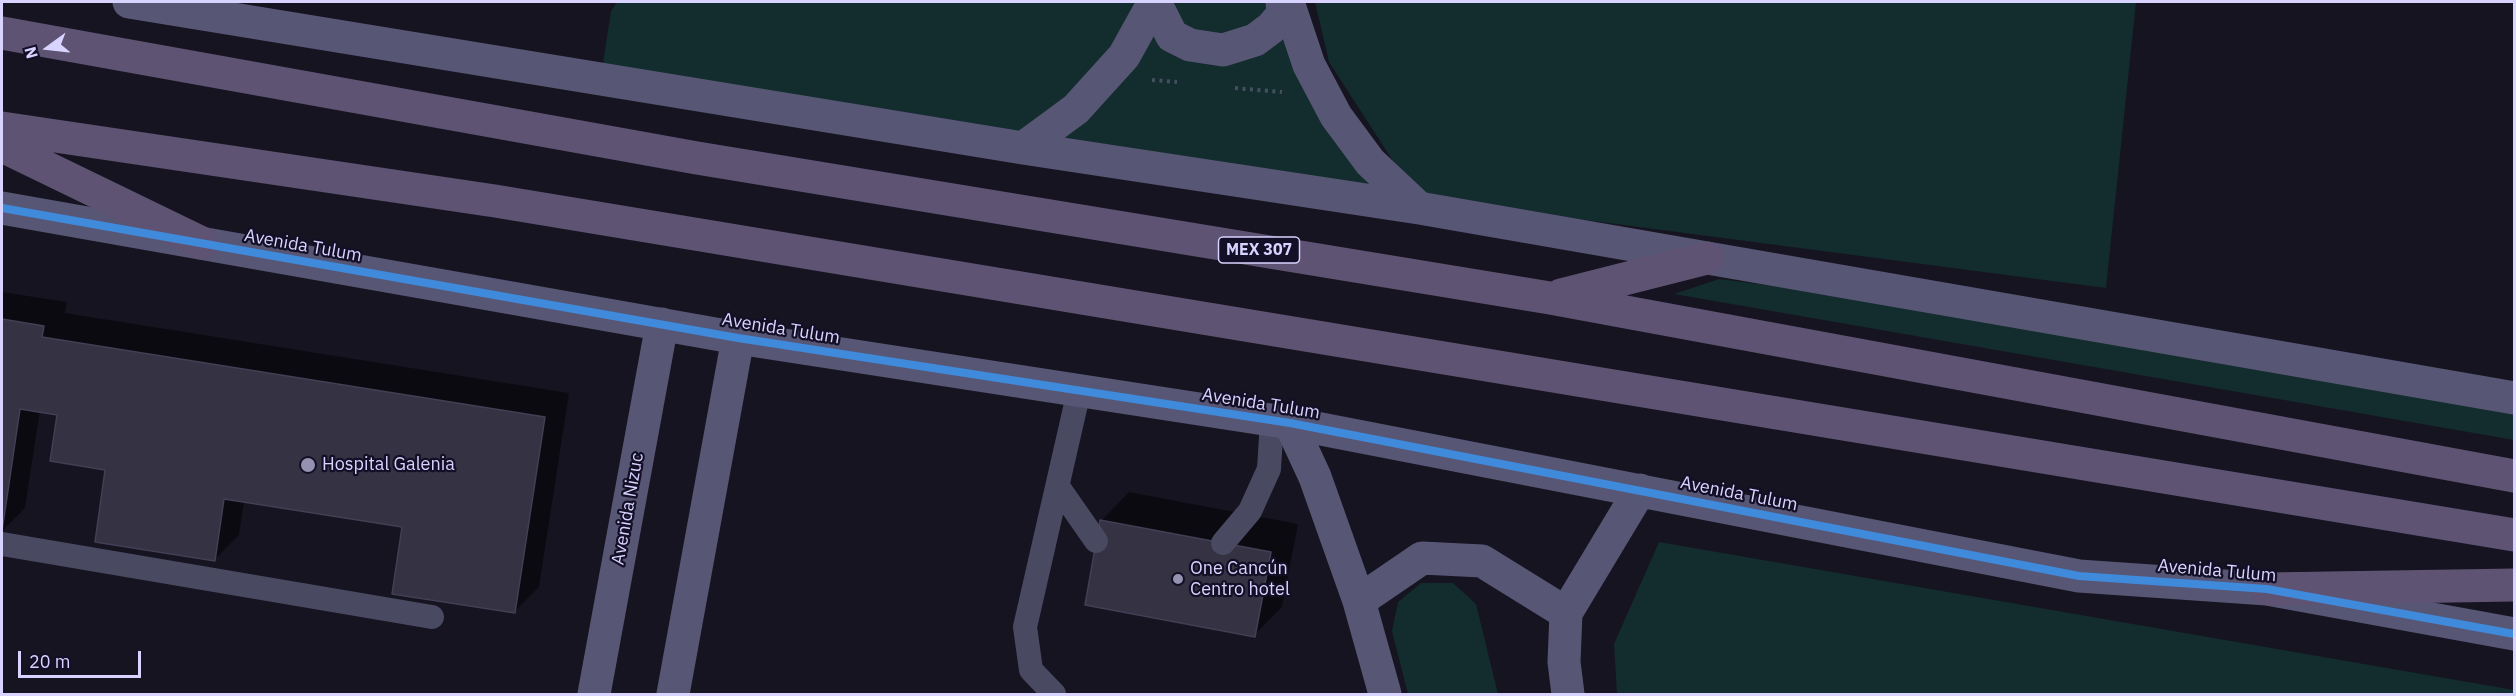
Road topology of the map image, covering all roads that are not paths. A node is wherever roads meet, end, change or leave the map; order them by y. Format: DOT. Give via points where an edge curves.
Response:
graph roads {
  1 [pos="129,2"];
  2 [pos="1154,2"];
  3 [pos="1282,2"];
  4 [pos="1288,2"];
  5 [pos="2,33"];
  6 [pos="2,128"];
  7 [pos="2,146"];
  8 [pos="1023,148"];
  9 [pos="2,208"];
  10 [pos="1419,208"];
  11 [pos="202,243"];
  12 [pos="1707,258"];
  13 [pos="1550,298"];
  14 [pos="662,324"];
  15 [pos="738,338"];
  16 [pos="1079,390"];
  17 [pos="2514,398"];
  18 [pos="1281,422"];
  19 [pos="2514,476"];
  20 [pos="1059,488"];
  21 [pos="1640,490"];
  22 [pos="2514,535"];
  23 [pos="1096,541"];
  24 [pos="1222,543"];
  25 [pos="2,544"];
  26 [pos="2514,585"];
  27 [pos="2267,589"];
  28 [pos="1359,601"];
  29 [pos="1566,613"];
  30 [pos="432,617"];
  31 [pos="2514,634"];
  32 [pos="594,694"];
  33 [pos="673,694"];
  34 [pos="1054,694"];
  35 [pos="1385,694"];
  36 [pos="1568,694"];
  1 -- 8 [label="street"];
  2 -- 3 [label="street" via="1172,36 1190,45 1223,50 1255,40 1271,28 1283,14"];
  2 -- 8 [label="street" via="1118,63 1076,109"];
  4 -- 10 [label="street" via="1309,65 1336,116 1370,162"];
  5 -- 13 [label="main road, MEX 307" via="696,158"];
  6 -- 22 [label="main road" via="495,201"];
  7 -- 11 [label="main road"];
  8 -- 10 [label="street"];
  9 -- 11 [label="street, Avenida Tulum"];
  10 -- 12 [label="street"];
  11 -- 14 [label="street, Avenida Tulum"];
  12 -- 13 [label="main road"];
  12 -- 17 [label="street"];
  13 -- 19 [label="main road, MEX 307"];
  14 -- 15 [label="street, Avenida Tulum"];
  14 -- 32 [label="street, Avenida Nizuc"];
  15 -- 16 [label="street, Avenida Tulum"];
  15 -- 33 [label="street"];
  16 -- 18 [label="street, Avenida Tulum"];
  16 -- 20 [label="lane"];
  18 -- 21 [label="street, Avenida Tulum"];
  18 -- 24 [label="lane" via="1269,469 1250,511"];
  18 -- 28 [label="street" via="1315,477"];
  20 -- 23 [label="lane"];
  20 -- 34 [label="lane" via="1025,627 1031,670"];
  21 -- 27 [label="street, Avenida Tulum" via="2079,576"];
  21 -- 29 [label="street"];
  25 -- 30 [label="lane"];
  26 -- 27 [label="main road"];
  27 -- 31 [label="street, Avenida Tulum"];
  28 -- 29 [label="street" via="1422,558 1432,558 1482,561"];
  28 -- 35 [label="street"];
  29 -- 36 [label="street" via="1564,662"];
}
